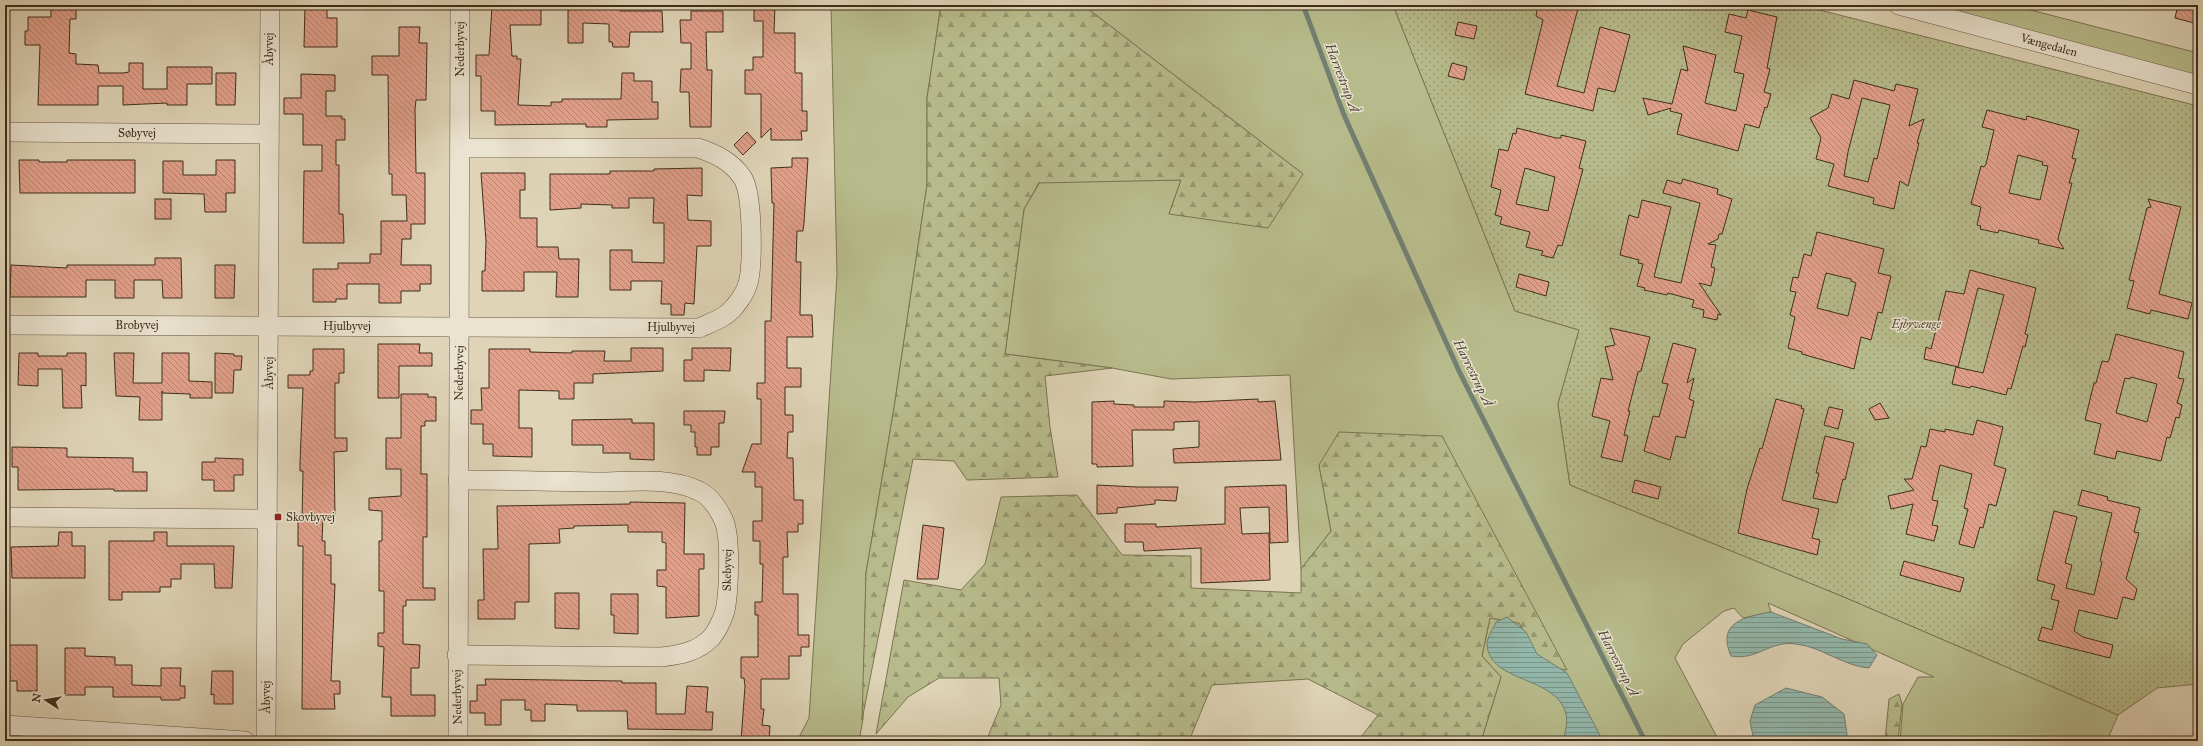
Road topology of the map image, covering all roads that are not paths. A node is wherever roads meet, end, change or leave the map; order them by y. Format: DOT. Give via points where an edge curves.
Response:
graph roads {
  1 [pos="270,5"];
  2 [pos="460,5"];
  3 [pos="1899,5"];
  4 [pos="2198,85"];
  5 [pos="5,132"];
  6 [pos="269,134"];
  7 [pos="460,148"];
  8 [pos="5,325"];
  9 [pos="269,325"];
  10 [pos="460,326"];
  11 [pos="458,480"];
  12 [pos="5,517"];
  13 [pos="268,519"];
  14 [pos="457,655"];
  15 [pos="5,725"];
  16 [pos="158,738"];
  17 [pos="245,741"];
  18 [pos="266,741"];
  19 [pos="458,741"];
  1 -- 6 [label="street, Åbyvej"];
  2 -- 7 [label="street, Nederbyvej"];
  3 -- 4 [label="street, Vængedalen"];
  5 -- 6 [label="street, Søbyvej"];
  6 -- 9 [label="street, Åbyvej"];
  7 -- 10 [label="street, Nederbyvej"];
  7 -- 10 [label="street, Hjulbyvej" via="698,148 714,153 728,162 743,179 750,199 750,274 745,292 735,307 721,319 699,328"];
  8 -- 9 [label="street, Brobyvej"];
  9 -- 10 [label="street, Hjulbyvej"];
  9 -- 13 [label="street, Åbyvej"];
  10 -- 11 [label="street, Nederbyvej"];
  11 -- 14 [label="street, Nederbyvej"];
  11 -- 14 [label="street, Skebyvej" via="671,483 700,491 720,513 727,535 727,593 722,619 711,637 689,652 661,657"];
  12 -- 13 [label="street"];
  13 -- 18 [label="street, Åbyvej"];
  14 -- 19 [label="street, Nederbyvej"];
  15 -- 16 [label="street"];
  16 -- 17 [label="street"];
}
